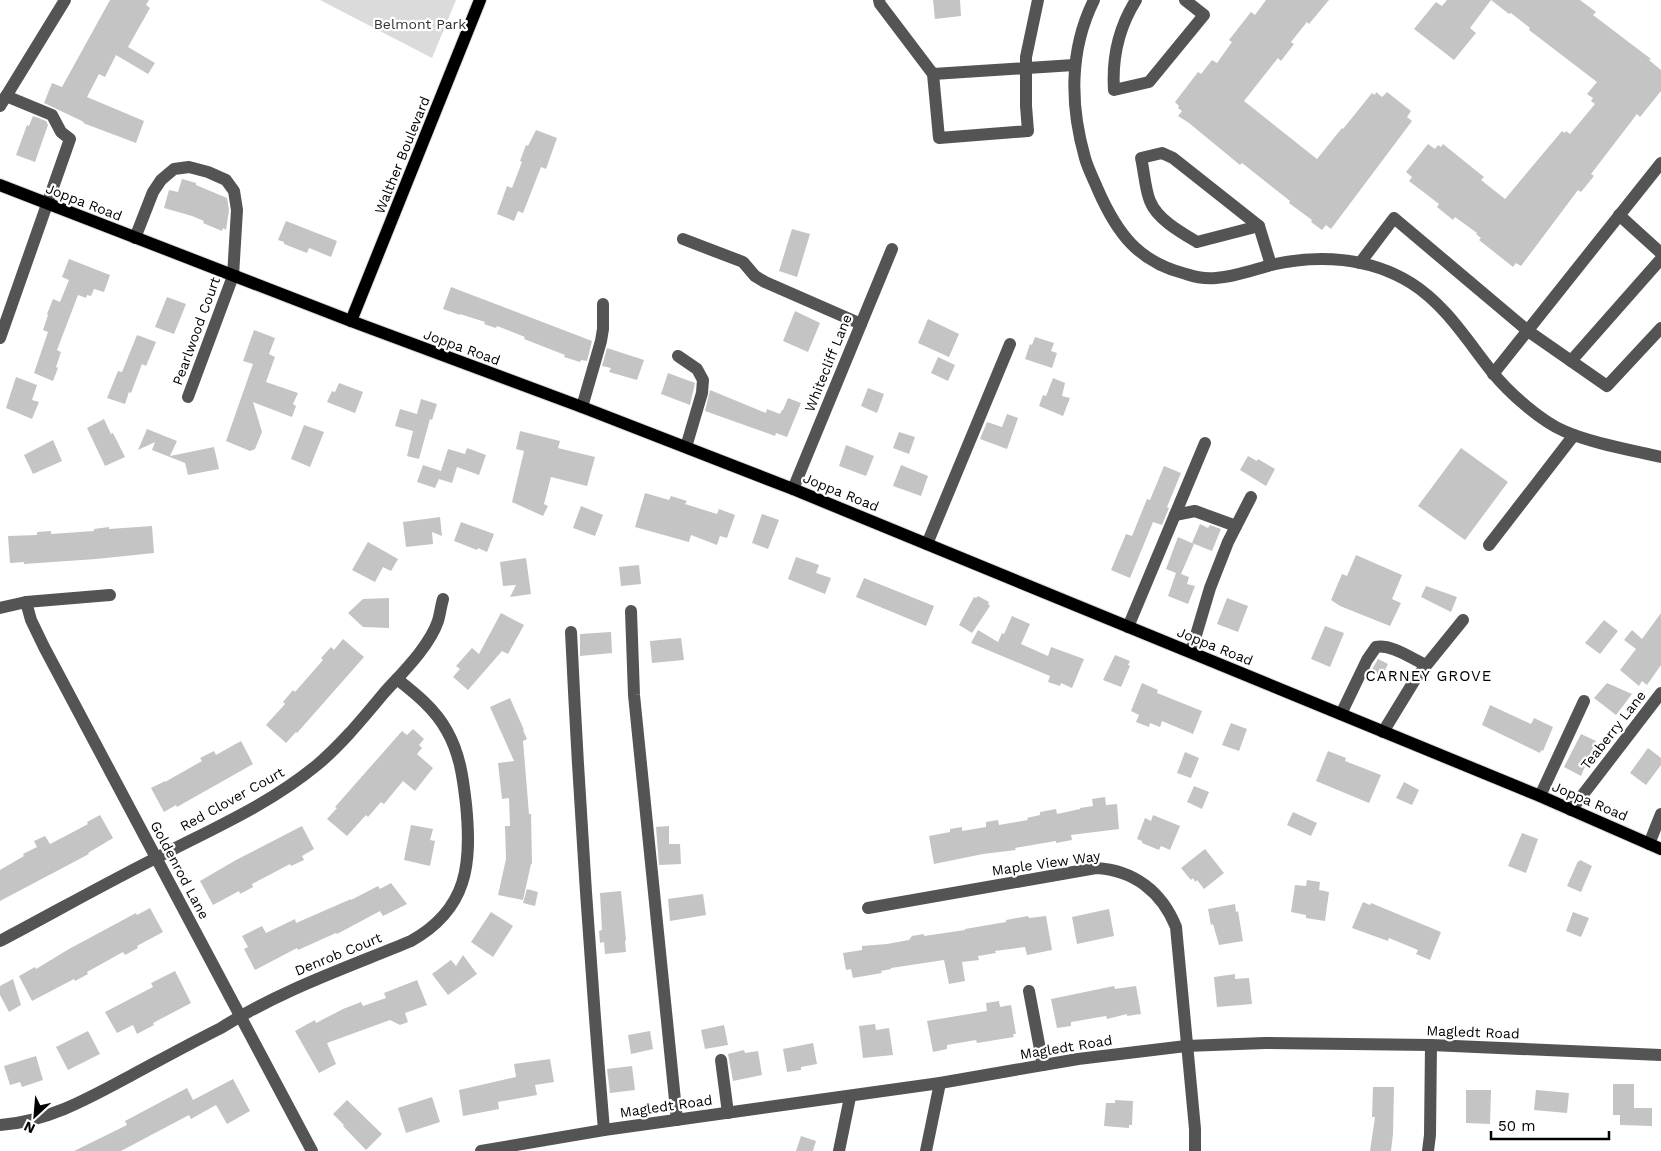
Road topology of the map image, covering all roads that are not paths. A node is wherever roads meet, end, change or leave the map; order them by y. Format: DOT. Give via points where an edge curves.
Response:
graph roads {
  1 [pos="65,0"];
  2 [pos="480,0"];
  3 [pos="879,0"];
  4 [pos="1038,0"];
  5 [pos="1094,0"];
  6 [pos="1136,0"];
  7 [pos="1185,0"];
  8 [pos="1074,65"];
  9 [pos="1026,68"];
  10 [pos="933,74"];
  11 [pos="3,101"];
  12 [pos="1661,163"];
  13 [pos="0,185"];
  14 [pos="48,204"];
  15 [pos="1619,216"];
  16 [pos="1259,226"];
  17 [pos="135,238"];
  18 [pos="683,239"];
  19 [pos="892,249"];
  20 [pos="1661,253"];
  21 [pos="1661,259"];
  22 [pos="1360,263"];
  23 [pos="1271,266"];
  24 [pos="233,276"];
  25 [pos="603,304"];
  26 [pos="351,321"];
  27 [pos="861,324"];
  28 [pos="1661,328"];
  29 [pos="1528,330"];
  30 [pos="0,338"];
  31 [pos="1010,344"];
  32 [pos="678,356"];
  33 [pos="1571,361"];
  34 [pos="1493,374"];
  35 [pos="188,396"];
  36 [pos="582,407"];
  37 [pos="1574,436"];
  38 [pos="1204,443"];
  39 [pos="686,447"];
  40 [pos="1661,457"];
  41 [pos="793,489"];
  42 [pos="1251,497"];
  43 [pos="1175,515"];
  44 [pos="1236,526"];
  45 [pos="927,544"];
  46 [pos="1489,544"];
  47 [pos="110,595"];
  48 [pos="443,599"];
  49 [pos="26,602"];
  50 [pos="0,608"];
  51 [pos="631,612"];
  52 [pos="1463,620"];
  53 [pos="1128,627"];
  54 [pos="571,632"];
  55 [pos="1191,652"];
  56 [pos="1426,666"];
  57 [pos="397,679"];
  58 [pos="1661,692"];
  59 [pos="1584,701"];
  60 [pos="1342,714"];
  61 [pos="1383,732"];
  62 [pos="1540,796"];
  63 [pos="1571,810"];
  64 [pos="1661,814"];
  65 [pos="1655,846"];
  66 [pos="157,857"];
  67 [pos="868,908"];
  68 [pos="0,942"];
  69 [pos="1030,991"];
  70 [pos="240,1016"];
  71 [pos="1431,1045"];
  72 [pos="1186,1046"];
  73 [pos="1661,1055"];
  74 [pos="721,1060"];
  75 [pos="1043,1065"];
  76 [pos="940,1084"];
  77 [pos="850,1097"];
  78 [pos="728,1113"];
  79 [pos="677,1120"];
  80 [pos="0,1126"];
  81 [pos="604,1130"];
  82 [pos="312,1151"];
  83 [pos="481,1151"];
  84 [pos="839,1151"];
  85 [pos="926,1151"];
  86 [pos="1195,1151"];
  87 [pos="1428,1151"];
  1 -- 11 [label="street"];
  2 -- 26 [label="main road, Walther Boulevard"];
  3 -- 10 [label="street"];
  4 -- 9 [label="street"];
  5 -- 8 [label="street"];
  6 -- 7 [label="street" via="1117,48 1114,90 1149,82 1204,15"];
  8 -- 9 [label="street"];
  8 -- 23 [label="street" via="1078,135 1086,163 1107,210 1133,248 1155,263 1197,277 1236,275"];
  9 -- 10 [label="street"];
  9 -- 10 [label="street" via="1028,131 939,138"];
  11 -- 14 [label="street" via="52,115 61,132 70,139"];
  12 -- 15 [label="street"];
  13 -- 14 [label="main road, Joppa Road"];
  14 -- 17 [label="main road, Joppa Road"];
  14 -- 30 [label="street"];
  15 -- 20 [label="street"];
  15 -- 29 [label="street"];
  16 -- 16 [label="street" via="1173,158 1162,153 1141,158 1150,201 1161,216 1197,242"];
  16 -- 23 [label="street"];
  17 -- 24 [label="main road, Joppa Road"];
  17 -- 24 [label="street, Pearlwood Court" via="161,180 174,169 189,167 208,172 226,180 234,191 237,210"];
  18 -- 27 [label="street" via="742,262 765,282"];
  19 -- 27 [label="street, Whitecliff Lane"];
  21 -- 33 [label="street"];
  22 -- 23 [label="street" via="1332,258 1298,259"];
  22 -- 29 [label="street" via="1394,218"];
  22 -- 34 [label="street" via="1410,283 1431,299"];
  24 -- 26 [label="main road, Joppa Road"];
  24 -- 35 [label="street, Pearlwood Court"];
  25 -- 36 [label="street" via="601,340"];
  26 -- 36 [label="main road, Joppa Road"];
  27 -- 41 [label="street, Whitecliff Lane"];
  28 -- 33 [label="street" via="1607,386"];
  29 -- 33 [label="street"];
  29 -- 34 [label="street"];
  31 -- 45 [label="street"];
  32 -- 39 [label="street" via="697,369 703,380"];
  34 -- 37 [label="street" via="1543,420"];
  36 -- 39 [label="main road, Joppa Road"];
  37 -- 40 [label="street"];
  37 -- 46 [label="street"];
  38 -- 43 [label="street"];
  39 -- 41 [label="main road, Joppa Road"];
  41 -- 45 [label="main road, Joppa Road"];
  42 -- 44 [label="street"];
  43 -- 44 [label="street" via="1195,510"];
  43 -- 53 [label="street"];
  44 -- 55 [label="street" via="1210,588"];
  45 -- 53 [label="main road, Joppa Road"];
  47 -- 49 [label="street"];
  48 -- 57 [label="street, Red Clover Court" via="438,622 430,637"];
  49 -- 50 [label="street"];
  49 -- 66 [label="street, Goldenrod Lane" via="44,647"];
  51 -- 79 [label="street" via="634,695"];
  52 -- 56 [label="street"];
  53 -- 55 [label="main road, Joppa Road"];
  54 -- 81 [label="street" via="582,847"];
  55 -- 60 [label="main road, Joppa Road"];
  56 -- 60 [label="street" via="1391,649 1376,647"];
  56 -- 61 [label="street"];
  57 -- 66 [label="street, Red Clover Court" via="330,753 295,782 252,809"];
  57 -- 70 [label="street, Denrob Court" via="437,716 453,743 463,772 469,847 457,894 438,922 411,941 302,984"];
  58 -- 63 [label="street, Teaberry Lane"];
  59 -- 62 [label="street"];
  60 -- 61 [label="main road, Joppa Road"];
  61 -- 62 [label="main road, Joppa Road"];
  62 -- 63 [label="main road, Joppa Road"];
  63 -- 65 [label="main road, Joppa Road"];
  64 -- 65 [label="street"];
  66 -- 68 [label="street, Red Clover Court"];
  66 -- 70 [label="street, Goldenrod Lane"];
  67 -- 72 [label="street, Maple View Way" via="1096,868 1124,874 1152,890 1176,927"];
  69 -- 75 [label="street"];
  70 -- 80 [label="street, Denrob Court" via="91,1097 36,1119"];
  70 -- 82 [label="street, Goldenrod Lane"];
  71 -- 72 [label="street, Magledt Road" via="1265,1043"];
  71 -- 73 [label="street, Magledt Road"];
  71 -- 87 [label="street"];
  72 -- 75 [label="street, Magledt Road"];
  72 -- 86 [label="street, Maple View Way"];
  74 -- 78 [label="street"];
  75 -- 76 [label="street, Magledt Road"];
  76 -- 77 [label="street, Magledt Road"];
  76 -- 85 [label="street"];
  77 -- 78 [label="street, Magledt Road"];
  77 -- 84 [label="street"];
  78 -- 79 [label="street, Magledt Road"];
  79 -- 81 [label="street, Magledt Road"];
  81 -- 83 [label="street, Magledt Road"];
}
